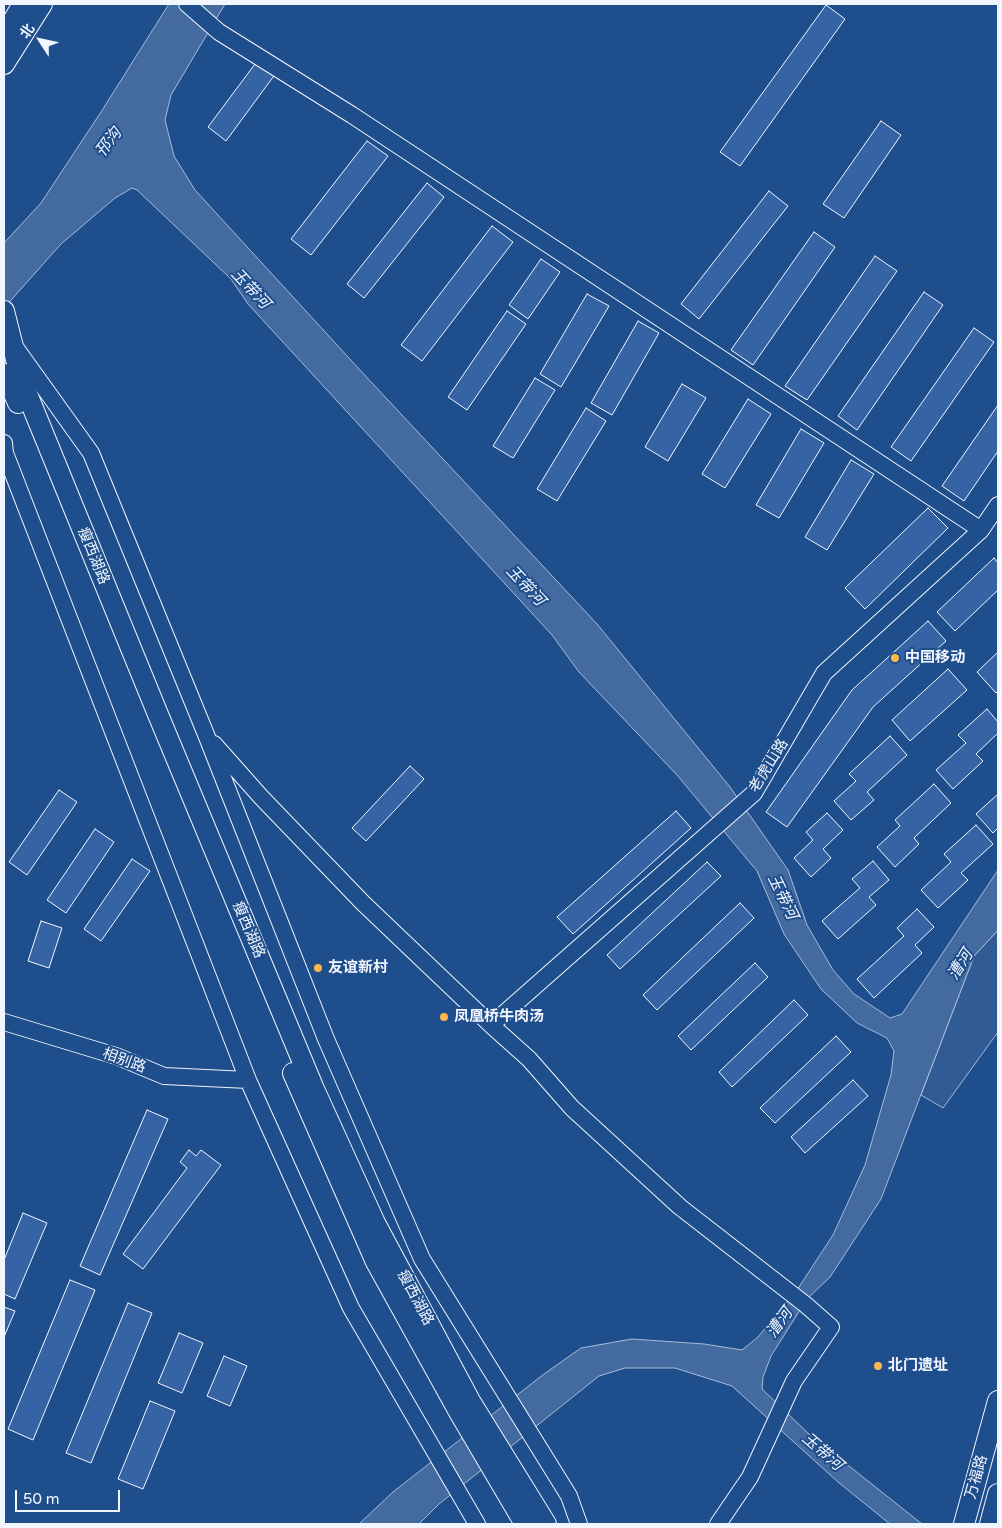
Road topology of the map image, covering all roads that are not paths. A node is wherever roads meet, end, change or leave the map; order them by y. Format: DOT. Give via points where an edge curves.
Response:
graph roads {
  1 [pos="23,4"];
  2 [pos="42,4"];
  3 [pos="187,4"];
  4 [pos="4,36"];
  5 [pos="4,64"];
  6 [pos="5,315"];
  7 [pos="13,344"];
  8 [pos="4,374"];
  9 [pos="4,443"];
  10 [pos="998,505"];
  11 [pos="981,530"];
  12 [pos="207,737"];
  13 [pos="4,1022"];
  14 [pos="491,1025"];
  15 [pos="248,1080"];
  16 [pos="998,1401"];
  17 [pos="465,1406"];
  18 [pos="504,1474"];
  19 [pos="998,1494"];
  20 [pos="477,1524"];
  21 [pos="525,1524"];
  22 [pos="546,1524"];
  23 [pos="579,1524"];
  24 [pos="718,1524"];
  25 [pos="964,1524"];
  26 [pos="990,1524"];
  1 -- 4 [label="main road"];
  2 -- 5 [label="main road"];
  3 -- 11 [label="street" via="219,32 352,114"];
  6 -- 7 [label="main road, 瘦西湖路"];
  7 -- 12 [label="street" via="90,453"];
  7 -- 17 [label="main road, 瘦西湖路" via="21,379 314,1089 375,1223"];
  8 -- 17 [label="main road, 瘦西湖路" via="304,1101 376,1262"];
  9 -- 15 [label="street" via="5,454"];
  10 -- 11 [label="street, 老虎山路"];
  11 -- 14 [label="street, 老虎山路" via="824,673 754,793"];
  12 -- 14 [label="street" via="363,903"];
  12 -- 23 [label="street" via="326,1039 422,1258 569,1496"];
  13 -- 15 [label="street, 相别路" via="116,1056 164,1076"];
  14 -- 24 [label="street" via="529,1059 572,1108 680,1207 831,1327 794,1381 750,1477"];
  15 -- 20 [label="street" via="351,1308"];
  16 -- 25 [label="main road, 万福路"];
  17 -- 18 [label="main road, 瘦西湖路"];
  18 -- 21 [label="main road, 瘦西湖路"];
  18 -- 22 [label="main road, 瘦西湖路"];
  19 -- 26 [label="main road"];
}
